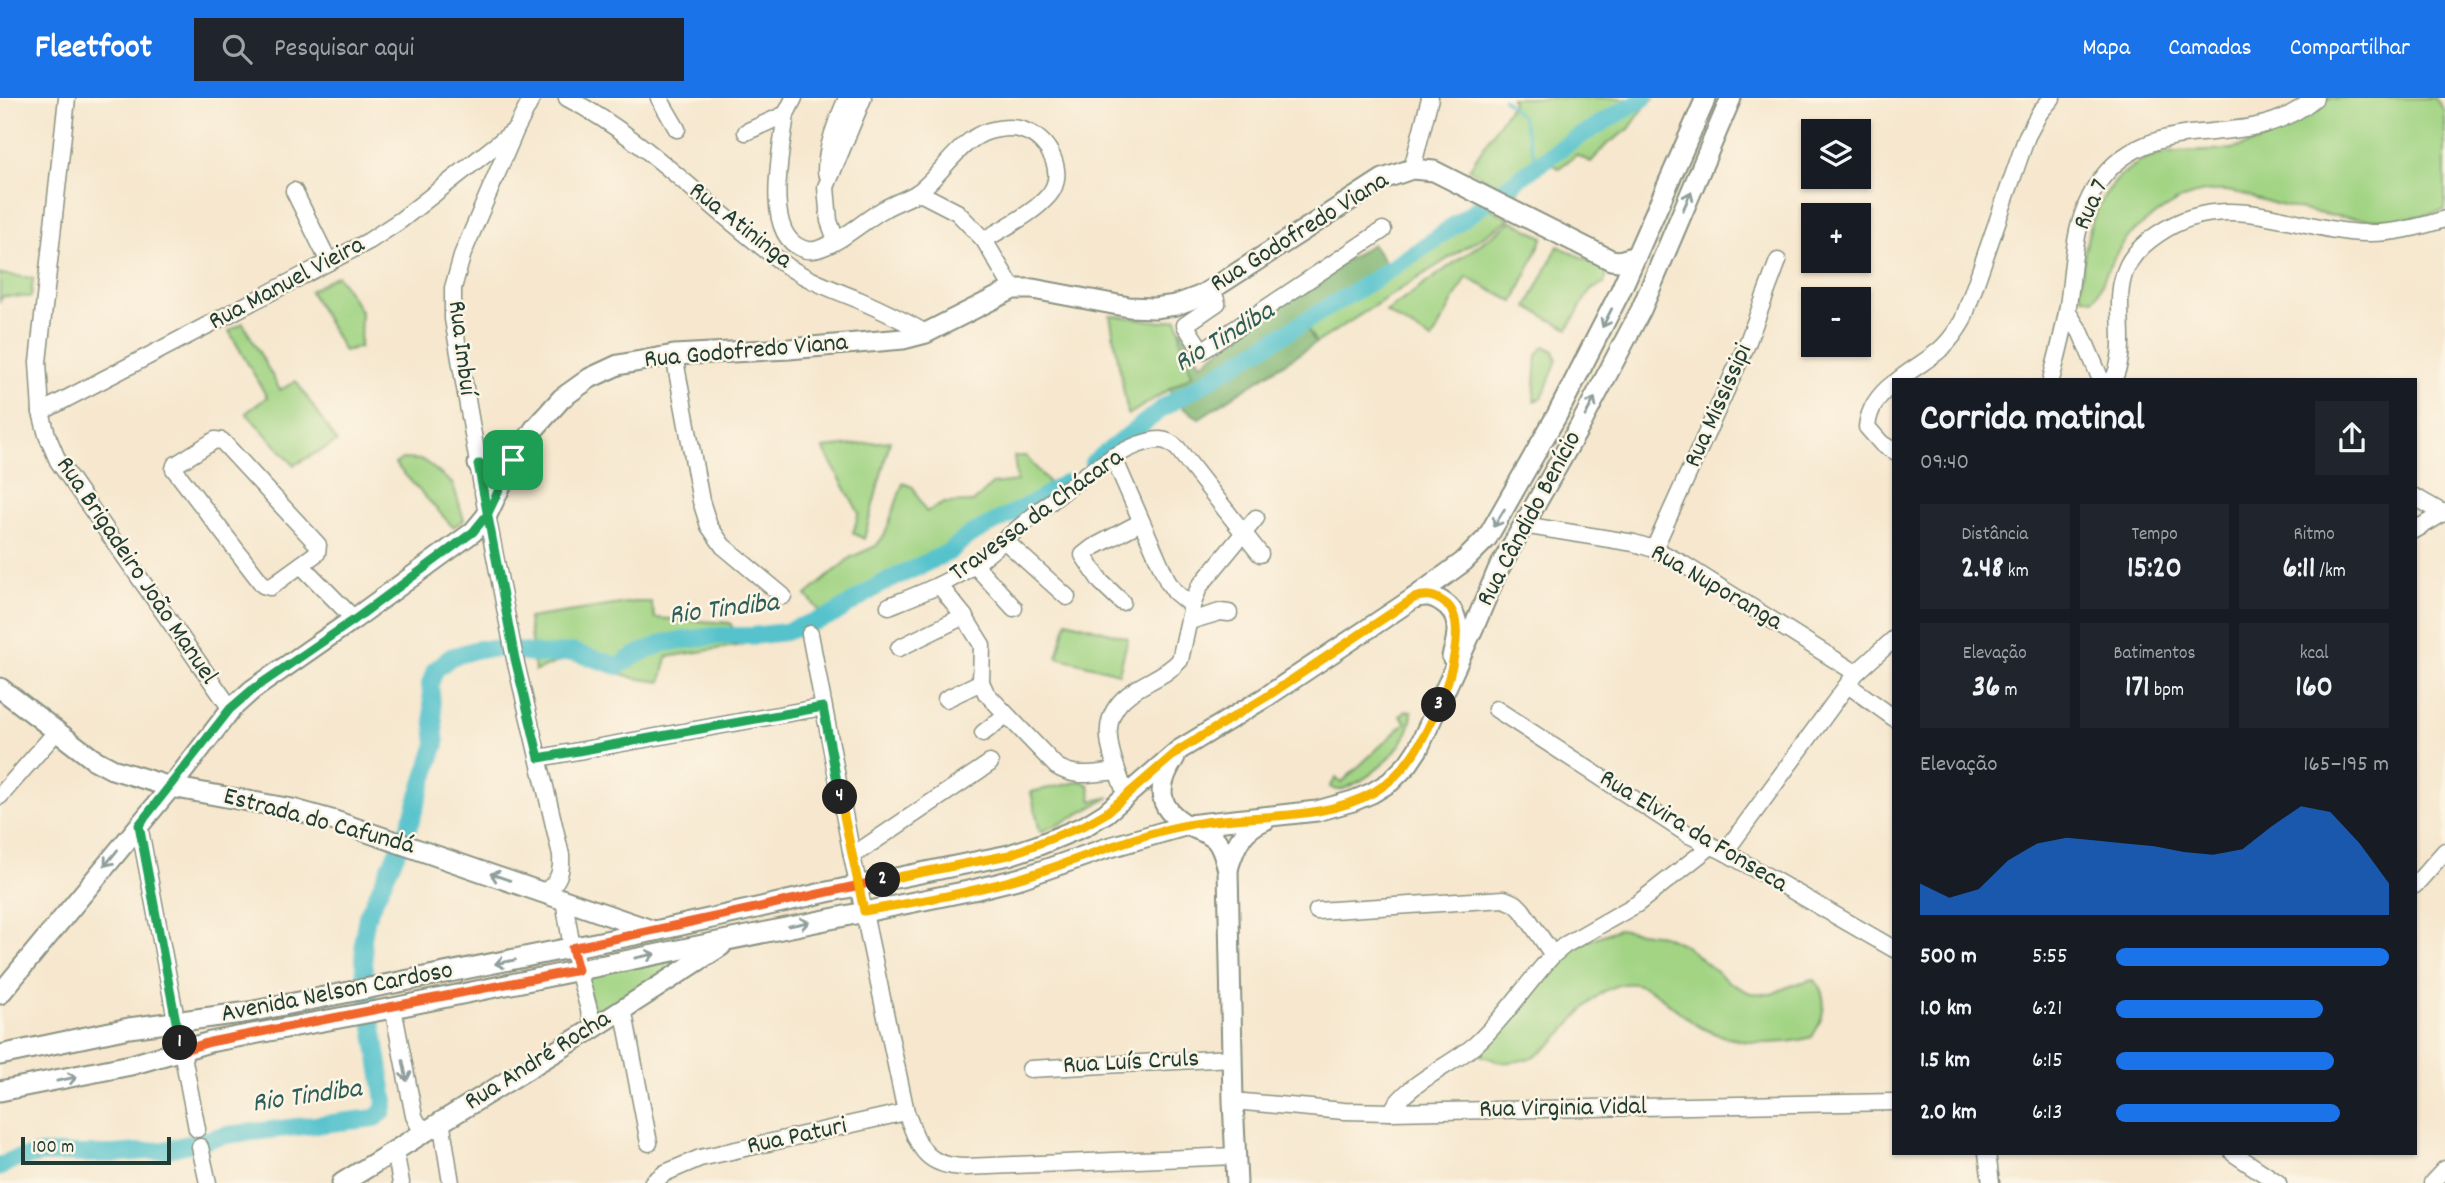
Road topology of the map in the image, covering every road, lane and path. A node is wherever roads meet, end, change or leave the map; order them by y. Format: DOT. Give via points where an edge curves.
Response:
graph roads {
  1 [pos="66,98"];
  2 [pos="532,98"];
  3 [pos="567,98"];
  4 [pos="659,98"];
  5 [pos="794,98"];
  6 [pos="847,98"];
  7 [pos="863,98"];
  8 [pos="1430,98"];
  9 [pos="1706,98"];
  10 [pos="1731,98"];
  11 [pos="2052,98"];
  12 [pos="2315,98"];
  13 [pos="786,114"];
  14 [pos="516,129"];
  15 [pos="677,129"];
  16 [pos="746,132"];
  17 [pos="1412,169"];
  18 [pos="826,187"];
  19 [pos="294,191"];
  20 [pos="918,192"];
  21 [pos="2445,219"];
  22 [pos="1383,230"];
  23 [pos="836,240"];
  24 [pos="984,240"];
  25 [pos="1636,256"];
  26 [pos="1611,260"];
  27 [pos="1779,261"];
  28 [pos="330,262"];
  29 [pos="1624,283"];
  30 [pos="1013,289"];
  31 [pos="1207,292"];
  32 [pos="2067,311"];
  33 [pos="926,333"];
  34 [pos="674,355"];
  35 [pos="1901,378"];
  36 [pos="2052,378"];
  37 [pos="2100,378"];
  38 [pos="2114,378"];
  39 [pos="1892,385"];
  40 [pos="41,412"];
  41 [pos="1892,450"];
  42 [pos="1113,456"];
  43 [pos="513,460"];
  44 [pos="478,464"];
  45 [pos="2417,498"];
  46 [pos="2444,512"];
  47 [pos="487,515"];
  48 [pos="1256,518"];
  49 [pos="1141,522"];
  50 [pos="1523,525"];
  51 [pos="2417,529"];
  52 [pos="1243,532"];
  53 [pos="1004,540"];
  54 [pos="1654,549"];
  55 [pos="1260,554"];
  56 [pos="974,564"];
  57 [pos="301,565"];
  58 [pos="939,585"];
  59 [pos="783,596"];
  60 [pos="1067,597"];
  61 [pos="1414,598"];
  62 [pos="1122,602"];
  63 [pos="889,606"];
  64 [pos="1014,608"];
  65 [pos="1229,612"];
  66 [pos="1191,613"];
  67 [pos="964,616"];
  68 [pos="354,620"];
  69 [pos="810,634"];
  70 [pos="1892,641"];
  71 [pos="899,648"];
  72 [pos="1852,679"];
  73 [pos="981,682"];
  74 [pos="0,688"];
  75 [pos="1443,696"];
  76 [pos="946,699"];
  77 [pos="823,707"];
  78 [pos="230,709"];
  79 [pos="1496,709"];
  80 [pos="1006,715"];
  81 [pos="1892,716"];
  82 [pos="56,732"];
  83 [pos="983,733"];
  84 [pos="1179,750"];
  85 [pos="539,758"];
  86 [pos="990,763"];
  87 [pos="1117,771"];
  88 [pos="171,787"];
  89 [pos="0,796"];
  90 [pos="1126,796"];
  91 [pos="1276,817"];
  92 [pos="139,825"];
  93 [pos="1188,825"];
  94 [pos="1718,849"];
  95 [pos="2445,851"];
  96 [pos="852,856"];
  97 [pos="1228,870"];
  98 [pos="2417,883"];
  99 [pos="859,886"];
  100 [pos="544,892"];
  101 [pos="564,900"];
  102 [pos="864,911"];
  103 [pos="1317,911"];
  104 [pos="655,931"];
  105 [pos="734,938"];
  106 [pos="572,948"];
  107 [pos="1892,948"];
  108 [pos="1553,955"];
  109 [pos="578,970"];
  110 [pos="0,994"];
  111 [pos="623,1008"];
  112 [pos="379,1011"];
  113 [pos="176,1023"];
  114 [pos="594,1028"];
  115 [pos="181,1051"];
  116 [pos="0,1055"];
  117 [pos="1232,1058"];
  118 [pos="1030,1069"];
  119 [pos="0,1091"];
  120 [pos="1233,1101"];
  121 [pos="1892,1102"];
  122 [pos="906,1112"];
  123 [pos="1391,1112"];
  124 [pos="433,1125"];
  125 [pos="197,1129"];
  126 [pos="649,1143"];
  127 [pos="200,1147"];
  128 [pos="395,1150"];
  129 [pos="1987,1155"];
  130 [pos="2235,1155"];
  131 [pos="1236,1156"];
  132 [pos="2445,1169"];
  133 [pos="349,1181"];
  134 [pos="208,1183"];
  135 [pos="401,1183"];
  136 [pos="451,1183"];
  137 [pos="652,1183"];
  138 [pos="1237,1183"];
  139 [pos="1991,1183"];
  140 [pos="2278,1183"];
  141 [pos="2432,1183"];
  1 -- 40 [label="street, Rua Brigadeiro João Manuel" via="38,362"];
  2 -- 14 [label="street, Rua Imbuí"];
  3 -- 33 [label="street, Rua Atininga" via="588,108 658,160 788,267"];
  4 -- 15 [label="street"];
  5 -- 13 [label="street"];
  6 -- 18 [label="street" via="826,160"];
  7 -- 18 [label="street"];
  8 -- 17 [label="street"];
  9 -- 25 [label="main road, Rua Cândido Benício"];
  50 -- 10 [label="main road, Rua Cândido Benício, one-way" via="1641,310"];
  11 -- 35 [label="street" via="2027,136 1963,320 1937,355"];
  12 -- 32 [label="street, Rua 7" via="2282,120 2263,126 2151,141 2110,167 2095,187 2079,228"];
  13 -- 16 [label="street"];
  13 -- 23 [label="street" via="777,186 785,236 807,251"];
  14 -- 28 [label="street, Rua Manuel Vieira" via="401,220"];
  14 -- 44 [label="street, Rua Imbuí" via="463,253 453,288 453,319"];
  17 -- 26 [label="main road, Rua Godofredo Viana" via="1434,172"];
  17 -- 31 [label="main road, Rua Godofredo Viana" via="1370,186"];
  18 -- 23 [label="street"];
  19 -- 28 [label="street"];
  20 -- 23 [label="street"];
  20 -- 24 [label="street" via="957,212"];
  20 -- 24 [label="street" via="985,132 1005,128 1026,131 1045,144 1055,160 1057,178 1050,194"];
  21 -- 38 [label="street" via="2386,233 2336,230 2231,212 2204,214 2175,224 2153,237 2126,269"];
  22 -- 31 [label="street" via="1202,351 1185,325 1217,303"];
  24 -- 30 [label="street"];
  25 -- 26 [label="main road"];
  25 -- 29 [label="main road, Rua Cândido Benício"];
  26 -- 29 [label="main road"];
  27 -- 54 [label="street, Rua Mississipi"];
  28 -- 40 [label="street, Rua Manuel Vieira"];
  29 -- 61 [label="main road, Rua Cândido Benício, one-way" via="1487,538"];
  30 -- 31 [label="main road, Rua Godofredo Viana" via="1154,308"];
  30 -- 33 [label="main road, Rua Godofredo Viana"];
  32 -- 36 [label="street, Rua 7"];
  32 -- 37 [label="street"];
  33 -- 34 [label="main road, Rua Godofredo Viana" via="789,349"];
  34 -- 43 [label="main road, Rua Godofredo Viana" via="618,365 590,378 562,398"];
  34 -- 59 [label="street" via="709,526 723,546"];
  39 -- 41 [label="street" via="1869,411 1867,427"];
  40 -- 78 [label="street, Rua Brigadeiro João Manuel" via="58,461"];
  42 -- 49 [label="street"];
  42 -- 52 [label="street, Travessa da Chácara" via="1151,441 1174,444"];
  42 -- 53 [label="street, Travessa da Chácara"];
  43 -- 44 [label="main road"];
  43 -- 47 [label="main road, Rua Godofredo Viana"];
  44 -- 47 [label="street, Rua Imbuí"];
  45 -- 46 [label="street"];
  46 -- 51 [label="street"];
  47 -- 68 [label="main road, Rua Godofredo Viana" via="473,532"];
  47 -- 85 [label="street, Rua Imbuí"];
  48 -- 52 [label="street"];
  49 -- 62 [label="street" via="1083,555"];
  49 -- 66 [label="street" via="1168,582"];
  50 -- 54 [label="street, Rua Nuporanga"];
  50 -- 75 [label="main road, Rua Cândido Benício" via="1497,572"];
  52 -- 55 [label="street, Travessa da Chácara"];
  52 -- 66 [label="street" via="1199,587"];
  53 -- 56 [label="street, Travessa da Chácara"];
  53 -- 60 [label="street"];
  54 -- 72 [label="street, Rua Nuporanga"];
  56 -- 58 [label="street, Travessa da Chácara"];
  56 -- 64 [label="street"];
  57 -- 57 [label="street" via="270,587 263,586 174,467 215,440 222,441 316,542 317,553"];
  57 -- 68 [label="street"];
  58 -- 63 [label="street, Travessa da Chácara"];
  58 -- 67 [label="street"];
  61 -- 75 [label="main road" via="1439,599 1451,607 1457,621"];
  61 -- 84 [label="main road, Rua Cândido Benício"];
  65 -- 66 [label="street"];
  66 -- 87 [label="street" via="1180,660 1132,691 1113,714 1107,735"];
  67 -- 71 [label="street"];
  67 -- 73 [label="street" via="982,645"];
  68 -- 78 [label="main road, Rua Godofredo Viana"];
  69 -- 77 [label="street"];
  70 -- 72 [label="street"];
  72 -- 81 [label="street, Rua Nuporanga"];
  72 -- 94 [label="street"];
  73 -- 76 [label="street"];
  73 -- 80 [label="street"];
  74 -- 82 [label="main road, Estrada do Cafundá"];
  75 -- 91 [label="main road, Rua Cândido Benício" via="1418,749 1390,782 1353,801"];
  77 -- 85 [label="street"];
  77 -- 96 [label="street"];
  78 -- 88 [label="main road, Rua Godofredo Viana"];
  79 -- 94 [label="street, Rua Elvira da Fonseca" via="1664,820"];
  80 -- 83 [label="street"];
  80 -- 87 [label="street" via="1065,772 1076,776"];
  82 -- 88 [label="main road, Estrada do Cafundá" via="112,769"];
  82 -- 89 [label="street"];
  84 -- 90 [label="main road, Avenida Nelson Cardoso"];
  84 -- 93 [label="main road" via="1164,776 1162,796 1168,809"];
  85 -- 100 [label="street, Rua Imbuí" via="562,866 557,880"];
  86 -- 96 [label="street"];
  87 -- 90 [label="street"];
  88 -- 92 [label="main road, Rua Godofredo Viana"];
  100 -- 88 [label="main road, Estrada do Cafundá, one-way" via="292,809"];
  90 -- 99 [label="main road, Avenida Nelson Cardoso" via="1085,825 1039,845"];
  91 -- 93 [label="main road, Rua Cândido Benício"];
  91 -- 97 [label="main road" via="1243,833"];
  92 -- 110 [label="main road, Rua Godofredo Viana, one-way"];
  92 -- 113 [label="street"];
  93 -- 97 [label="main road" via="1216,840"];
  93 -- 102 [label="main road, Avenida Nelson Cardoso" via="1020,878"];
  94 -- 107 [label="street, Rua Elvira da Fonseca"];
  94 -- 108 [label="street"];
  95 -- 98 [label="street"];
  96 -- 99 [label="street"];
  97 -- 117 [label="main road"];
  99 -- 102 [label="street"];
  99 -- 104 [label="main road, Avenida Nelson Cardoso"];
  100 -- 101 [label="main road, Estrada do Cafundá"];
  101 -- 104 [label="main road, Estrada do Cafundá"];
  101 -- 106 [label="street"];
  105 -- 102 [label="main road, Avenida Nelson Cardoso, one-way"];
  102 -- 122 [label="street"];
  103 -- 108 [label="street" via="1504,898 1522,910"];
  104 -- 106 [label="main road, Avenida Nelson Cardoso"];
  109 -- 105 [label="main road, Avenida Nelson Cardoso, one-way"];
  105 -- 111 [label="main road, Rua André Rocha"];
  106 -- 109 [label="street"];
  106 -- 113 [label="main road, Avenida Nelson Cardoso, one-way"];
  108 -- 123 [label="street" via="1486,1034 1400,1099"];
  109 -- 112 [label="main road, Avenida Nelson Cardoso"];
  109 -- 114 [label="street"];
  111 -- 114 [label="main road, Rua André Rocha"];
  111 -- 126 [label="street"];
  112 -- 115 [label="main road, Avenida Nelson Cardoso"];
  112 -- 124 [label="street, one-way" via="414,1116 418,1124"];
  113 -- 115 [label="street"];
  113 -- 116 [label="main road, Avenida Nelson Cardoso"];
  114 -- 124 [label="main road, Rua André Rocha"];
  119 -- 115 [label="main road, Avenida Nelson Cardoso, one-way"];
  115 -- 125 [label="street"];
  117 -- 118 [label="street, Rua Luís Cruls"];
  117 -- 120 [label="main road"];
  120 -- 123 [label="street, Rua Virginia Vidal"];
  120 -- 131 [label="main road"];
  121 -- 123 [label="street, Rua Virginia Vidal"];
  122 -- 131 [label="street" via="925,1154 951,1166"];
  122 -- 137 [label="street, Rua Paturi" via="700,1158"];
  124 -- 128 [label="main road, Rua André Rocha"];
  124 -- 136 [label="street"];
  127 -- 134 [label="street"];
  128 -- 133 [label="main road, Rua André Rocha"];
  128 -- 135 [label="street"];
  129 -- 139 [label="street"];
  130 -- 140 [label="street"];
  131 -- 138 [label="main road"];
  132 -- 141 [label="street"];
}
